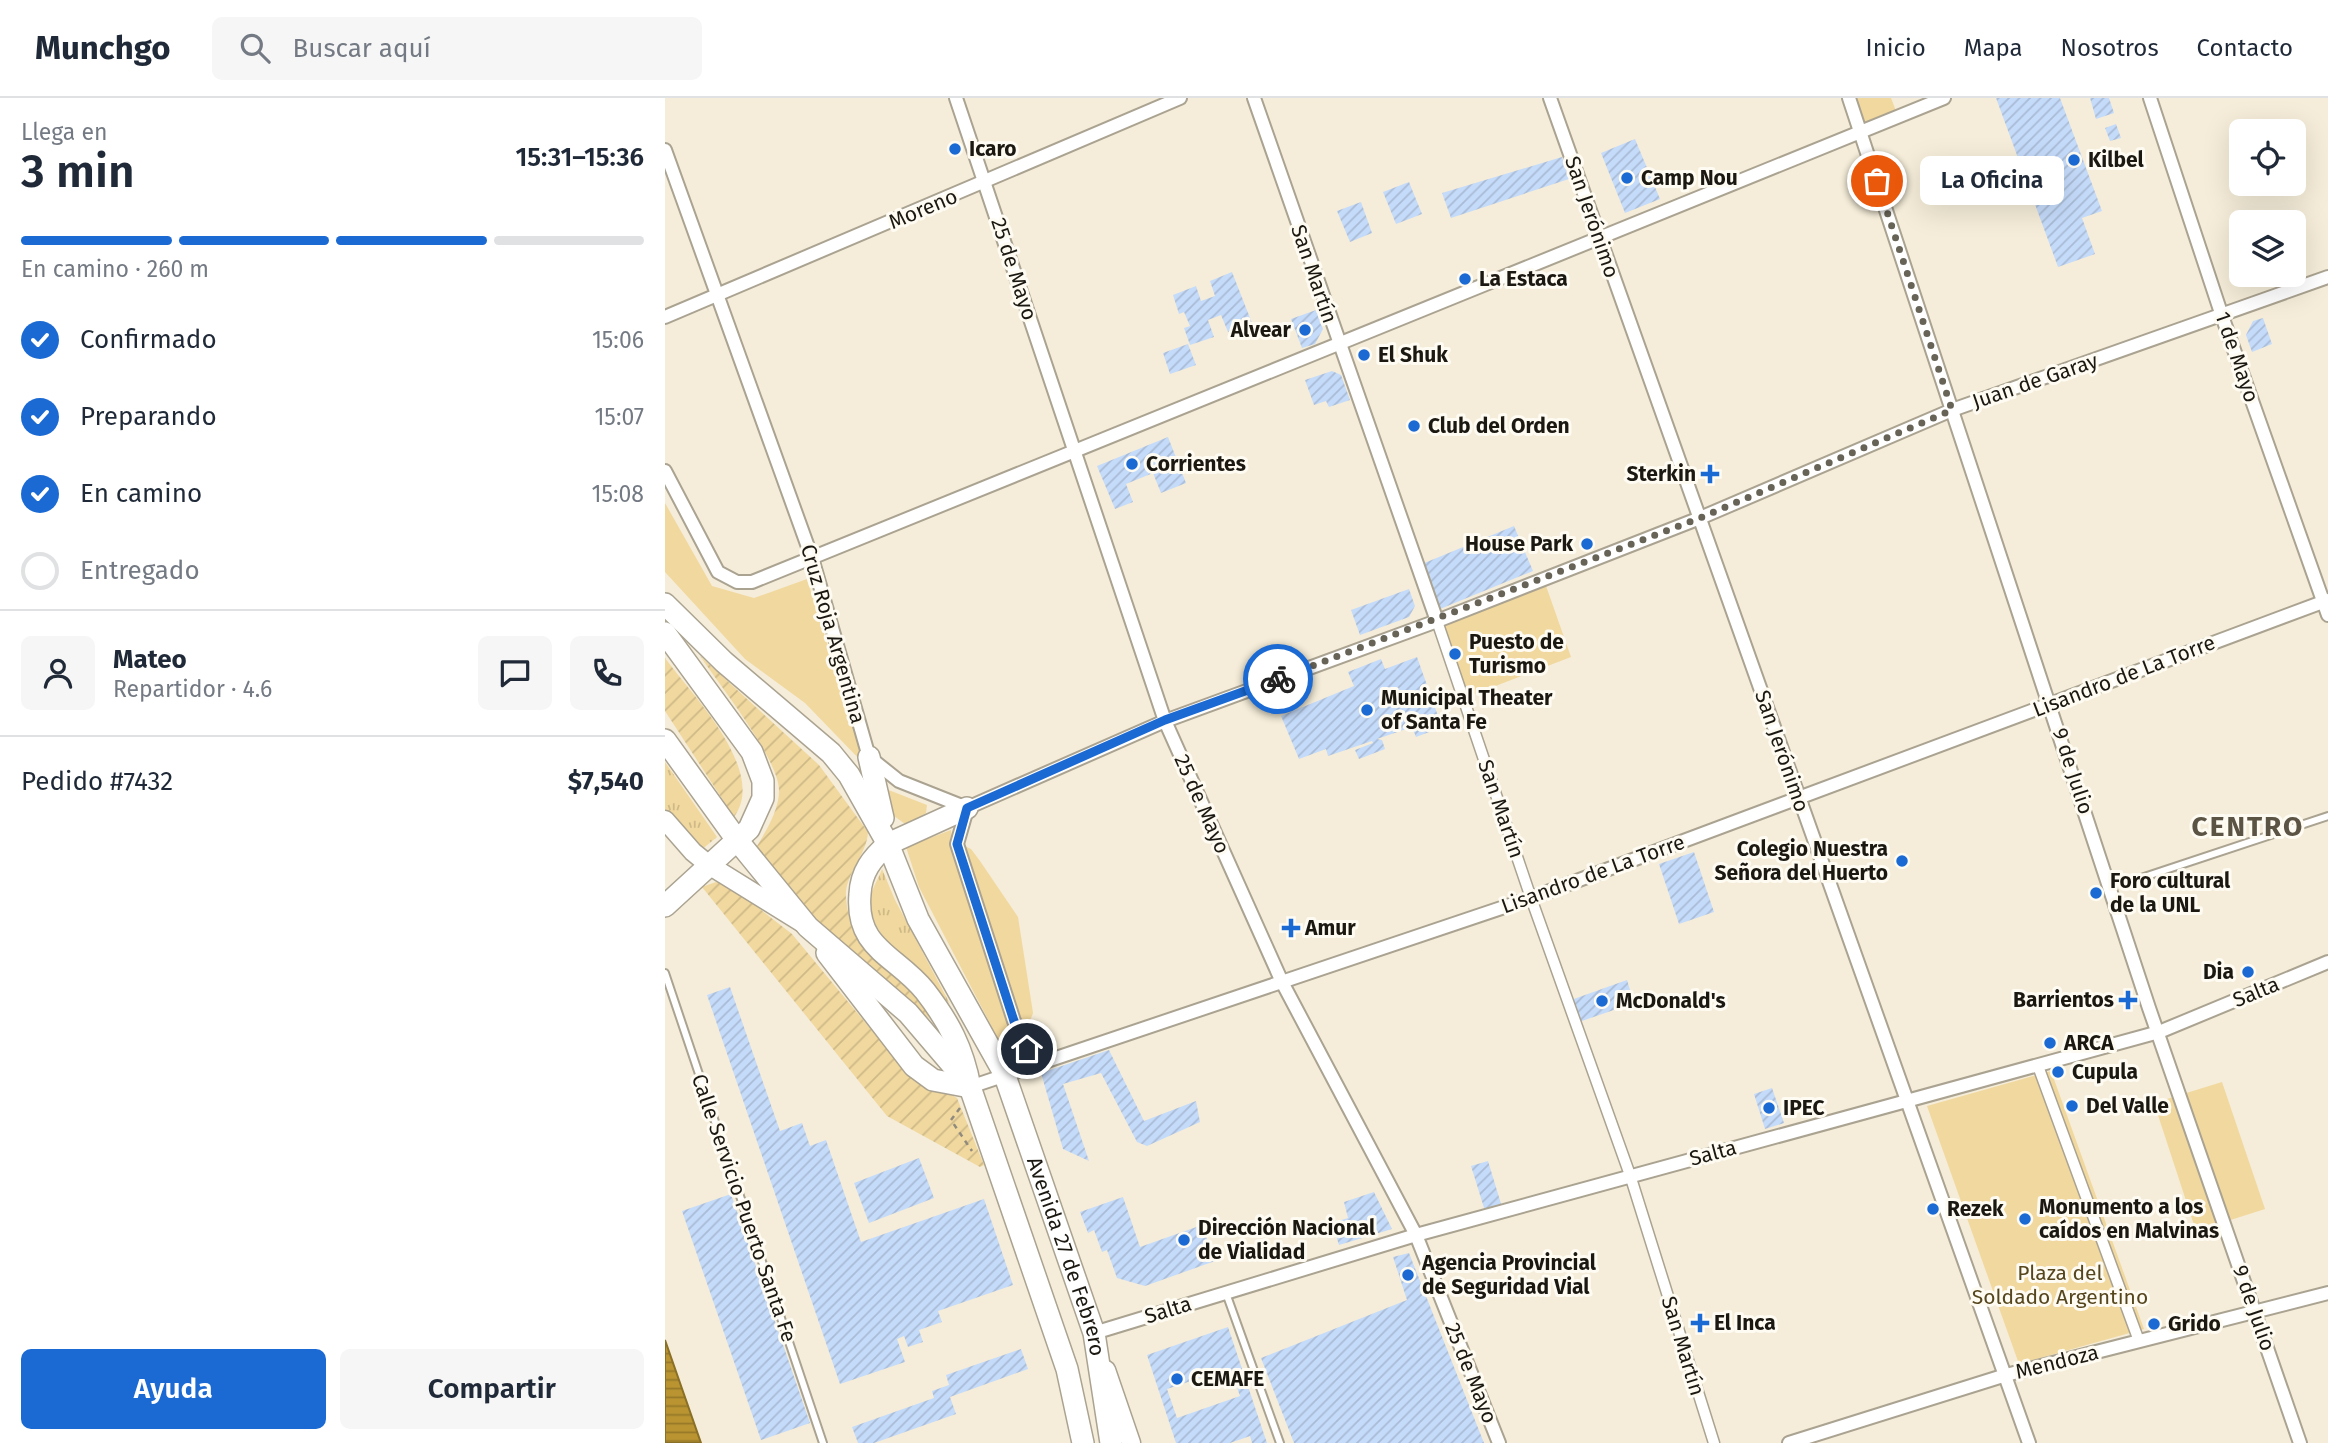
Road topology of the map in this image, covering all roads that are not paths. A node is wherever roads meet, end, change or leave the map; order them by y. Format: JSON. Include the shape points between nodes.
{"nodes":[{"id":1,"x":956,"y":98,"type":"edge"},
{"id":2,"x":1180,"y":98,"type":"edge"},
{"id":3,"x":1254,"y":98,"type":"edge"},
{"id":4,"x":1551,"y":98,"type":"edge"},
{"id":5,"x":1849,"y":98,"type":"edge"},
{"id":6,"x":1944,"y":98,"type":"edge"},
{"id":7,"x":2150,"y":98,"type":"edge"},
{"id":8,"x":1860,"y":130,"type":"junction"},
{"id":9,"x":665,"y":150,"type":"edge"},
{"id":10,"x":985,"y":183,"type":"junction"},
{"id":11,"x":1599,"y":238,"type":"junction"},
{"id":12,"x":2328,"y":277,"type":"edge"},
{"id":13,"x":717,"y":296,"type":"junction"},
{"id":14,"x":2222,"y":316,"type":"junction"},
{"id":15,"x":665,"y":317,"type":"edge"},
{"id":16,"x":1338,"y":345,"type":"junction"},
{"id":17,"x":1952,"y":410,"type":"junction"},
{"id":18,"x":1075,"y":453,"type":"junction"},
{"id":19,"x":665,"y":471,"type":"edge"},
{"id":20,"x":1700,"y":518,"type":"junction"},
{"id":21,"x":812,"y":558,"type":"junction"},
{"id":22,"x":2326,"y":601,"type":"edge"},
{"id":23,"x":665,"y":604,"type":"edge"},
{"id":24,"x":2328,"y":615,"type":"edge"},
{"id":25,"x":1437,"y":621,"type":"junction"},
{"id":26,"x":665,"y":633,"type":"edge"},
{"id":27,"x":2051,"y":703,"type":"junction"},
{"id":28,"x":1165,"y":720,"type":"junction"},
{"id":29,"x":665,"y":740,"type":"edge"},
{"id":30,"x":869,"y":757,"type":"junction"},
{"id":31,"x":1798,"y":799,"type":"junction"},
{"id":32,"x":967,"y":808,"type":"junction"},
{"id":33,"x":2328,"y":816,"type":"edge"},
{"id":34,"x":665,"y":820,"type":"edge"},
{"id":35,"x":737,"y":840,"type":"junction"},
{"id":36,"x":888,"y":844,"type":"junction"},
{"id":37,"x":709,"y":865,"type":"junction"},
{"id":38,"x":2141,"y":878,"type":"dead end"},
{"id":39,"x":1531,"y":898,"type":"junction"},
{"id":40,"x":665,"y":906,"type":"edge"},
{"id":41,"x":808,"y":927,"type":"junction"},
{"id":42,"x":2328,"y":962,"type":"edge"},
{"id":43,"x":665,"y":973,"type":"edge"},
{"id":44,"x":1282,"y":982,"type":"junction"},
{"id":45,"x":2159,"y":1032,"type":"junction"},
{"id":46,"x":1036,"y":1064,"type":"junction"},
{"id":47,"x":2038,"y":1066,"type":"junction"},
{"id":48,"x":1004,"y":1073,"type":"junction"},
{"id":49,"x":970,"y":1087,"type":"junction"},
{"id":50,"x":1910,"y":1102,"type":"junction"},
{"id":51,"x":1630,"y":1175,"type":"junction"},
{"id":52,"x":1416,"y":1235,"type":"junction"},
{"id":53,"x":1226,"y":1293,"type":"junction"},
{"id":54,"x":2328,"y":1293,"type":"edge"},
{"id":55,"x":2256,"y":1312,"type":"junction"},
{"id":56,"x":1094,"y":1334,"type":"junction"},
{"id":57,"x":2139,"y":1341,"type":"junction"},
{"id":58,"x":2006,"y":1375,"type":"junction"},
{"id":59,"x":824,"y":1443,"type":"edge"},
{"id":60,"x":1080,"y":1443,"type":"edge"},
{"id":61,"x":1111,"y":1443,"type":"edge"},
{"id":62,"x":1131,"y":1443,"type":"edge"},
{"id":63,"x":1280,"y":1443,"type":"edge"},
{"id":64,"x":1499,"y":1443,"type":"edge"},
{"id":65,"x":1714,"y":1443,"type":"edge"},
{"id":66,"x":1789,"y":1443,"type":"edge"},
{"id":67,"x":2029,"y":1443,"type":"edge"},
{"id":68,"x":2300,"y":1443,"type":"edge"}],
"edges":[{"from":1,"to":10,"type":"street","name":"25 de Mayo"},
{"from":2,"to":10,"type":"street","name":"Moreno"},
{"from":3,"to":16,"type":"street","name":"San Martín"},
{"from":4,"to":11,"type":"street","name":"San Jerónimo"},
{"from":5,"to":8,"type":"street","name":"9 de Julio"},
{"from":6,"to":8,"type":"street"},
{"from":7,"to":14,"type":"street","name":"1 de Mayo"},
{"from":8,"to":11,"type":"street"},
{"from":8,"to":17,"type":"street","name":"9 de Julio"},
{"from":9,"to":13,"type":"street","name":"Cruz Roja Argentina"},
{"from":10,"to":13,"type":"street","name":"Moreno"},
{"from":10,"to":18,"type":"street","name":"25 de Mayo"},
{"from":11,"to":16,"type":"street"},
{"from":11,"to":20,"type":"street","name":"San Jerónimo"},
{"from":12,"to":14,"type":"street","name":"Juan de Garay"},
{"from":13,"to":15,"type":"street","name":"Moreno"},
{"from":13,"to":21,"type":"street","name":"Cruz Roja Argentina"},
{"from":14,"to":17,"type":"street","name":"Juan de Garay"},
{"from":14,"to":22,"type":"street","name":"1 de Mayo"},
{"from":16,"to":18,"type":"street"},
{"from":16,"to":25,"type":"street","name":"San Martín"},
{"from":17,"to":20,"type":"street","name":"Juan de Garay"},
{"from":17,"to":27,"type":"street","name":"9 de Julio"},
{"from":18,"to":21,"type":"street"},
{"from":18,"to":28,"type":"street","name":"25 de Mayo"},
{"from":19,"to":21,"type":"street","via":[[718,572],[737,582],[752,582]]},
{"from":20,"to":25,"type":"street","name":"Juan de Garay"},
{"from":20,"to":31,"type":"street","name":"San Jerónimo"},
{"from":21,"to":30,"type":"street","name":"Cruz Roja Argentina"},
{"from":22,"to":24,"type":"street","name":"1 de Mayo"},
{"from":22,"to":27,"type":"street","name":"Lisandro de La Torre"},
{"from":23,"to":36,"type":"highway","via":[[724,662],[831,752],[861,793]]},
{"from":25,"to":28,"type":"street","name":"Juan de Garay"},
{"from":25,"to":39,"type":"street","name":"San Martín"},
{"from":26,"to":35,"type":"highway","via":[[758,766],[764,798],[758,817]]},
{"from":27,"to":31,"type":"street","name":"Lisandro de La Torre"},
{"from":27,"to":45,"type":"street","name":"9 de Julio"},
{"from":28,"to":32,"type":"street","name":"Juan de Garay"},
{"from":28,"to":44,"type":"street","name":"25 de Mayo"},
{"from":29,"to":35,"type":"highway"},
{"from":30,"to":32,"type":"street","via":[[899,781]]},
{"from":30,"to":36,"type":"highway"},
{"from":31,"to":39,"type":"street","name":"Lisandro de La Torre"},
{"from":31,"to":50,"type":"street","name":"San Jerónimo"},
{"from":32,"to":36,"type":"highway"},
{"from":32,"to":46,"type":"street","via":[[957,844],[1014,1021]]},
{"from":33,"to":38,"type":"lane"},
{"from":34,"to":37,"type":"main road"},
{"from":35,"to":37,"type":"highway"},
{"from":35,"to":41,"type":"highway"},
{"from":36,"to":48,"type":"highway","name":"Avenida 27 de Febrero","via":[[918,919]]},
{"from":36,"to":49,"type":"highway","name":"Avenida 27 de Febrero","via":[[863,876],[862,926],[875,946],[922,988],[940,1012],[959,1042]]},
{"from":37,"to":40,"type":"highway"},
{"from":37,"to":41,"type":"main road"},
{"from":39,"to":44,"type":"street","name":"Lisandro de La Torre"},
{"from":39,"to":51,"type":"street","name":"San Martín"},
{"from":41,"to":49,"type":"highway","via":[[908,1013]]},
{"from":41,"to":49,"type":"highway","via":[[914,1066],[933,1080]]},
{"from":42,"to":45,"type":"street","name":"Salta"},
{"from":43,"to":59,"type":"lane","name":"Calle Servicio Puerto Santa Fe"},
{"from":44,"to":46,"type":"street","name":"Lisandro de La Torre"},
{"from":44,"to":52,"type":"street","name":"25 de Mayo"},
{"from":45,"to":47,"type":"street","name":"Salta"},
{"from":45,"to":55,"type":"street","name":"9 de Julio"},
{"from":46,"to":48,"type":"street","name":"Lisandro de La Torre"},
{"from":47,"to":50,"type":"street","name":"Salta"},
{"from":47,"to":57,"type":"street"},
{"from":48,"to":49,"type":"street","name":"Lisandro de La Torre"},
{"from":48,"to":56,"type":"highway","name":"Avenida 27 de Febrero"},
{"from":49,"to":60,"type":"highway","name":"Avenida 27 de Febrero","via":[[1062,1353],[1079,1418]]},
{"from":50,"to":51,"type":"street","name":"Salta"},
{"from":50,"to":58,"type":"street","name":"San Jerónimo"},
{"from":51,"to":52,"type":"street","name":"Salta"},
{"from":51,"to":65,"type":"street","name":"San Martín"},
{"from":52,"to":53,"type":"street","name":"Salta"},
{"from":52,"to":64,"type":"street","name":"25 de Mayo"},
{"from":53,"to":56,"type":"street","name":"Salta"},
{"from":53,"to":63,"type":"lane"},
{"from":54,"to":55,"type":"street","name":"Mendoza"},
{"from":55,"to":57,"type":"street","name":"Mendoza"},
{"from":55,"to":68,"type":"street","name":"9 de Julio"},
{"from":56,"to":61,"type":"highway","name":"Avenida 27 de Febrero"},
{"from":56,"to":62,"type":"main road"},
{"from":57,"to":58,"type":"street","name":"Mendoza"},
{"from":58,"to":66,"type":"street","name":"Mendoza"},
{"from":58,"to":67,"type":"street","name":"San Jerónimo"}]}
